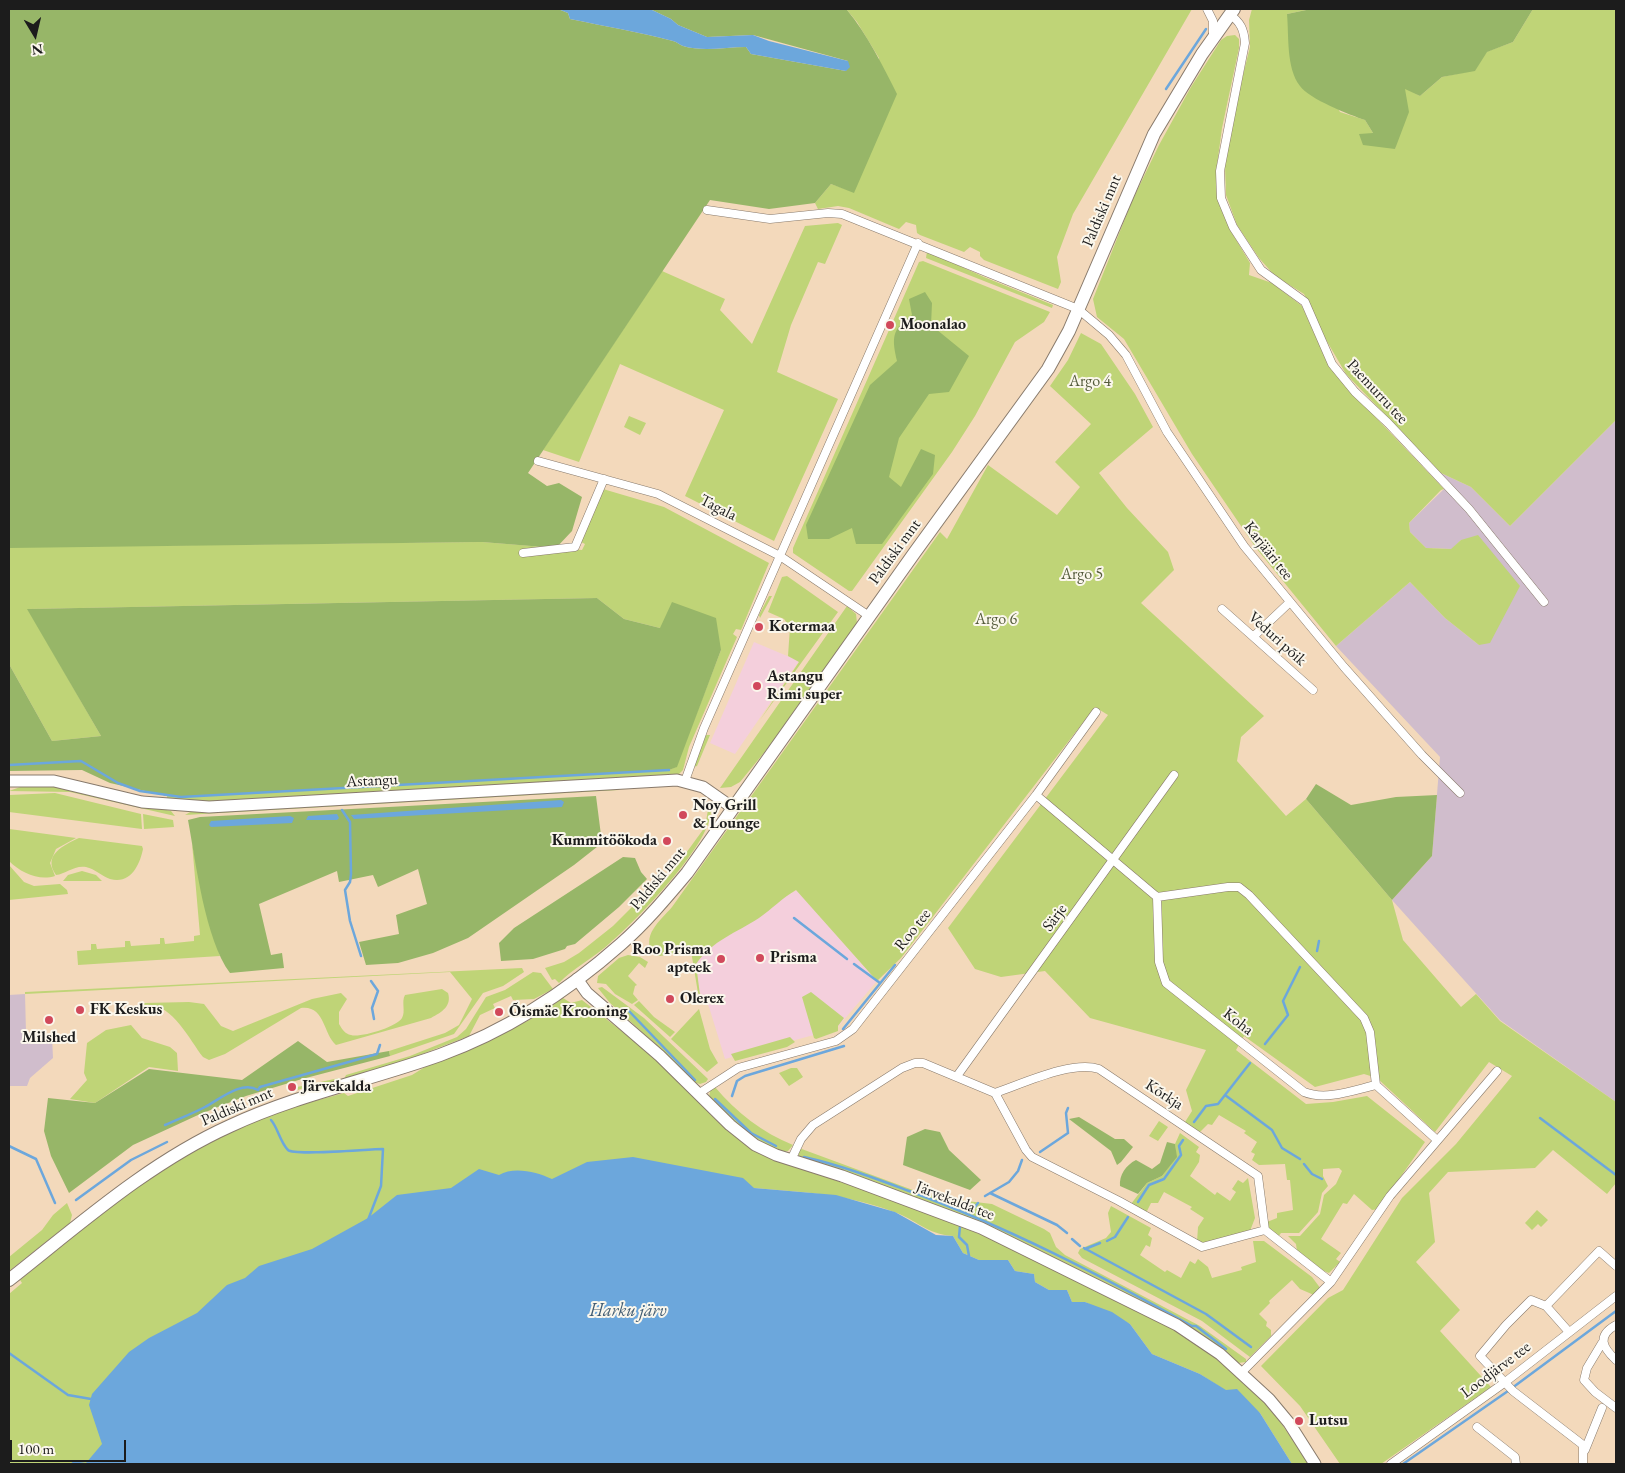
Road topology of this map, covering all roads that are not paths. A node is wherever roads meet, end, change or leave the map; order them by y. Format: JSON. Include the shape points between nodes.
{"nodes":[{"id":1,"x":1207,"y":9,"type":"edge"},
{"id":2,"x":1231,"y":12,"type":"edge"},
{"id":3,"x":1213,"y":39,"type":"junction"},
{"id":4,"x":707,"y":210,"type":"dead end"},
{"id":5,"x":918,"y":243,"type":"junction"},
{"id":6,"x":1078,"y":309,"type":"junction"},
{"id":7,"x":538,"y":460,"type":"dead end"},
{"id":8,"x":604,"y":479,"type":"junction"},
{"id":9,"x":523,"y":553,"type":"dead end"},
{"id":10,"x":780,"y":556,"type":"junction"},
{"id":11,"x":1290,"y":602,"type":"junction"},
{"id":12,"x":1544,"y":602,"type":"dead end"},
{"id":13,"x":1222,"y":609,"type":"dead end"},
{"id":14,"x":869,"y":616,"type":"junction"},
{"id":15,"x":1254,"y":636,"type":"junction"},
{"id":16,"x":1313,"y":690,"type":"dead end"},
{"id":17,"x":1096,"y":712,"type":"dead end"},
{"id":18,"x":1174,"y":774,"type":"dead end"},
{"id":19,"x":9,"y":781,"type":"edge"},
{"id":20,"x":685,"y":781,"type":"junction"},
{"id":21,"x":1460,"y":793,"type":"dead end"},
{"id":22,"x":1036,"y":795,"type":"junction"},
{"id":23,"x":732,"y":808,"type":"junction"},
{"id":24,"x":1114,"y":859,"type":"junction"},
{"id":25,"x":1157,"y":897,"type":"junction"},
{"id":26,"x":577,"y":979,"type":"junction"},
{"id":27,"x":1497,"y":1071,"type":"dead end"},
{"id":28,"x":957,"y":1076,"type":"junction"},
{"id":29,"x":1376,"y":1085,"type":"junction"},
{"id":30,"x":995,"y":1092,"type":"junction"},
{"id":31,"x":698,"y":1094,"type":"junction"},
{"id":32,"x":1437,"y":1140,"type":"junction"},
{"id":33,"x":792,"y":1160,"type":"junction"},
{"id":34,"x":1265,"y":1230,"type":"junction"},
{"id":35,"x":1616,"y":1266,"type":"edge"},
{"id":36,"x":9,"y":1280,"type":"edge"},
{"id":37,"x":1331,"y":1282,"type":"junction"},
{"id":38,"x":1616,"y":1296,"type":"edge"},
{"id":39,"x":1546,"y":1306,"type":"junction"},
{"id":40,"x":1616,"y":1325,"type":"edge"},
{"id":41,"x":1569,"y":1332,"type":"junction"},
{"id":42,"x":1602,"y":1343,"type":"junction"},
{"id":43,"x":1616,"y":1360,"type":"edge"},
{"id":44,"x":1242,"y":1372,"type":"junction"},
{"id":45,"x":1508,"y":1386,"type":"junction"},
{"id":46,"x":1602,"y":1408,"type":"dead end"},
{"id":47,"x":1616,"y":1408,"type":"edge"},
{"id":48,"x":1477,"y":1427,"type":"dead end"},
{"id":49,"x":1584,"y":1452,"type":"junction"},
{"id":50,"x":1315,"y":1464,"type":"edge"},
{"id":51,"x":1391,"y":1464,"type":"edge"},
{"id":52,"x":1516,"y":1464,"type":"edge"},
{"id":53,"x":1583,"y":1464,"type":"edge"}],
"edges":[{"from":1,"to":3,"type":"street","via":[[1214,21]]},
{"from":2,"to":3,"type":"main road","name":"Paldiski mnt"},
{"from":2,"to":12,"type":"street","name":"Paemurru tee","via":[[1244,30],[1245,43],[1220,171],[1221,198],[1233,227],[1261,270],[1305,302],[1332,364],[1354,392],[1388,423],[1469,509]]},
{"from":3,"to":6,"type":"main road","name":"Paldiski mnt","via":[[1154,134]]},
{"from":4,"to":5,"type":"street","via":[[770,220],[842,214]]},
{"from":5,"to":6,"type":"street"},
{"from":5,"to":10,"type":"street"},
{"from":6,"to":11,"type":"street","name":"Karjääri tee","via":[[1109,335],[1126,355],[1167,432],[1244,546]]},
{"from":6,"to":14,"type":"main road","name":"Paldiski mnt","via":[[1048,369]]},
{"from":7,"to":8,"type":"street","name":"Tagala"},
{"from":8,"to":9,"type":"street","via":[[575,547]]},
{"from":8,"to":10,"type":"street","name":"Tagala","via":[[658,494]]},
{"from":10,"to":14,"type":"street","name":"Tagala"},
{"from":10,"to":20,"type":"street","via":[[700,737]]},
{"from":11,"to":15,"type":"street"},
{"from":11,"to":21,"type":"street","name":"Karjääri tee","via":[[1422,755]]},
{"from":13,"to":15,"type":"street","name":"Veduri põik"},
{"from":14,"to":23,"type":"main road","name":"Paldiski mnt"},
{"from":15,"to":16,"type":"street","name":"Veduri põik"},
{"from":17,"to":22,"type":"street","name":"Roo tee"},
{"from":18,"to":24,"type":"street","name":"Särje"},
{"from":19,"to":20,"type":"street","name":"Astangu","via":[[54,781],[142,802],[210,806]]},
{"from":20,"to":23,"type":"street","name":"Astangu","via":[[703,787]]},
{"from":22,"to":24,"type":"street"},
{"from":22,"to":31,"type":"street","name":"Roo tee","via":[[853,1029],[830,1042],[738,1068]]},
{"from":23,"to":26,"type":"main road","name":"Paldiski mnt","via":[[687,873],[658,907],[622,943]]},
{"from":24,"to":25,"type":"street"},
{"from":24,"to":28,"type":"street","name":"Särje"},
{"from":25,"to":29,"type":"street","via":[[1239,887],[1364,1018],[1370,1032]]},
{"from":25,"to":29,"type":"street","name":"Koha","via":[[1159,962],[1166,983],[1304,1092],[1325,1096]]},
{"from":26,"to":31,"type":"street","name":"Järvekalda tee","via":[[587,993],[660,1056]]},
{"from":26,"to":36,"type":"main road","name":"Paldiski mnt","via":[[523,1015],[470,1043],[266,1110],[203,1138],[122,1193]]},
{"from":27,"to":32,"type":"street"},
{"from":28,"to":30,"type":"street"},
{"from":28,"to":33,"type":"street","via":[[923,1063],[915,1062],[902,1068],[813,1125],[798,1145]]},
{"from":29,"to":32,"type":"street"},
{"from":30,"to":34,"type":"street","via":[[1032,1157],[1202,1248]]},
{"from":30,"to":34,"type":"street","name":"Kõrkja","via":[[1075,1067],[1099,1069],[1258,1176]]},
{"from":31,"to":33,"type":"street","name":"Järvekalda tee","via":[[742,1136],[766,1151]]},
{"from":32,"to":37,"type":"street","via":[[1390,1196]]},
{"from":33,"to":44,"type":"street","name":"Järvekalda tee","via":[[890,1193],[1010,1241],[1177,1325]]},
{"from":34,"to":37,"type":"street"},
{"from":35,"to":39,"type":"street","via":[[1599,1251]]},
{"from":37,"to":44,"type":"street"},
{"from":38,"to":41,"type":"street","name":"Loodjärve tee"},
{"from":39,"to":41,"type":"street"},
{"from":39,"to":45,"type":"street","via":[[1531,1300],[1480,1356]]},
{"from":40,"to":42,"type":"street"},
{"from":41,"to":45,"type":"street","name":"Loodjärve tee"},
{"from":42,"to":43,"type":"street"},
{"from":42,"to":47,"type":"street","via":[[1587,1368],[1584,1380]]},
{"from":44,"to":50,"type":"street","name":"Järvekalda tee","via":[[1280,1411]]},
{"from":45,"to":49,"type":"street","via":[[1583,1445]]},
{"from":45,"to":51,"type":"street","name":"Loodjärve tee"},
{"from":46,"to":49,"type":"street"},
{"from":48,"to":52,"type":"street","via":[[1515,1457]]},
{"from":49,"to":53,"type":"street"}]}
